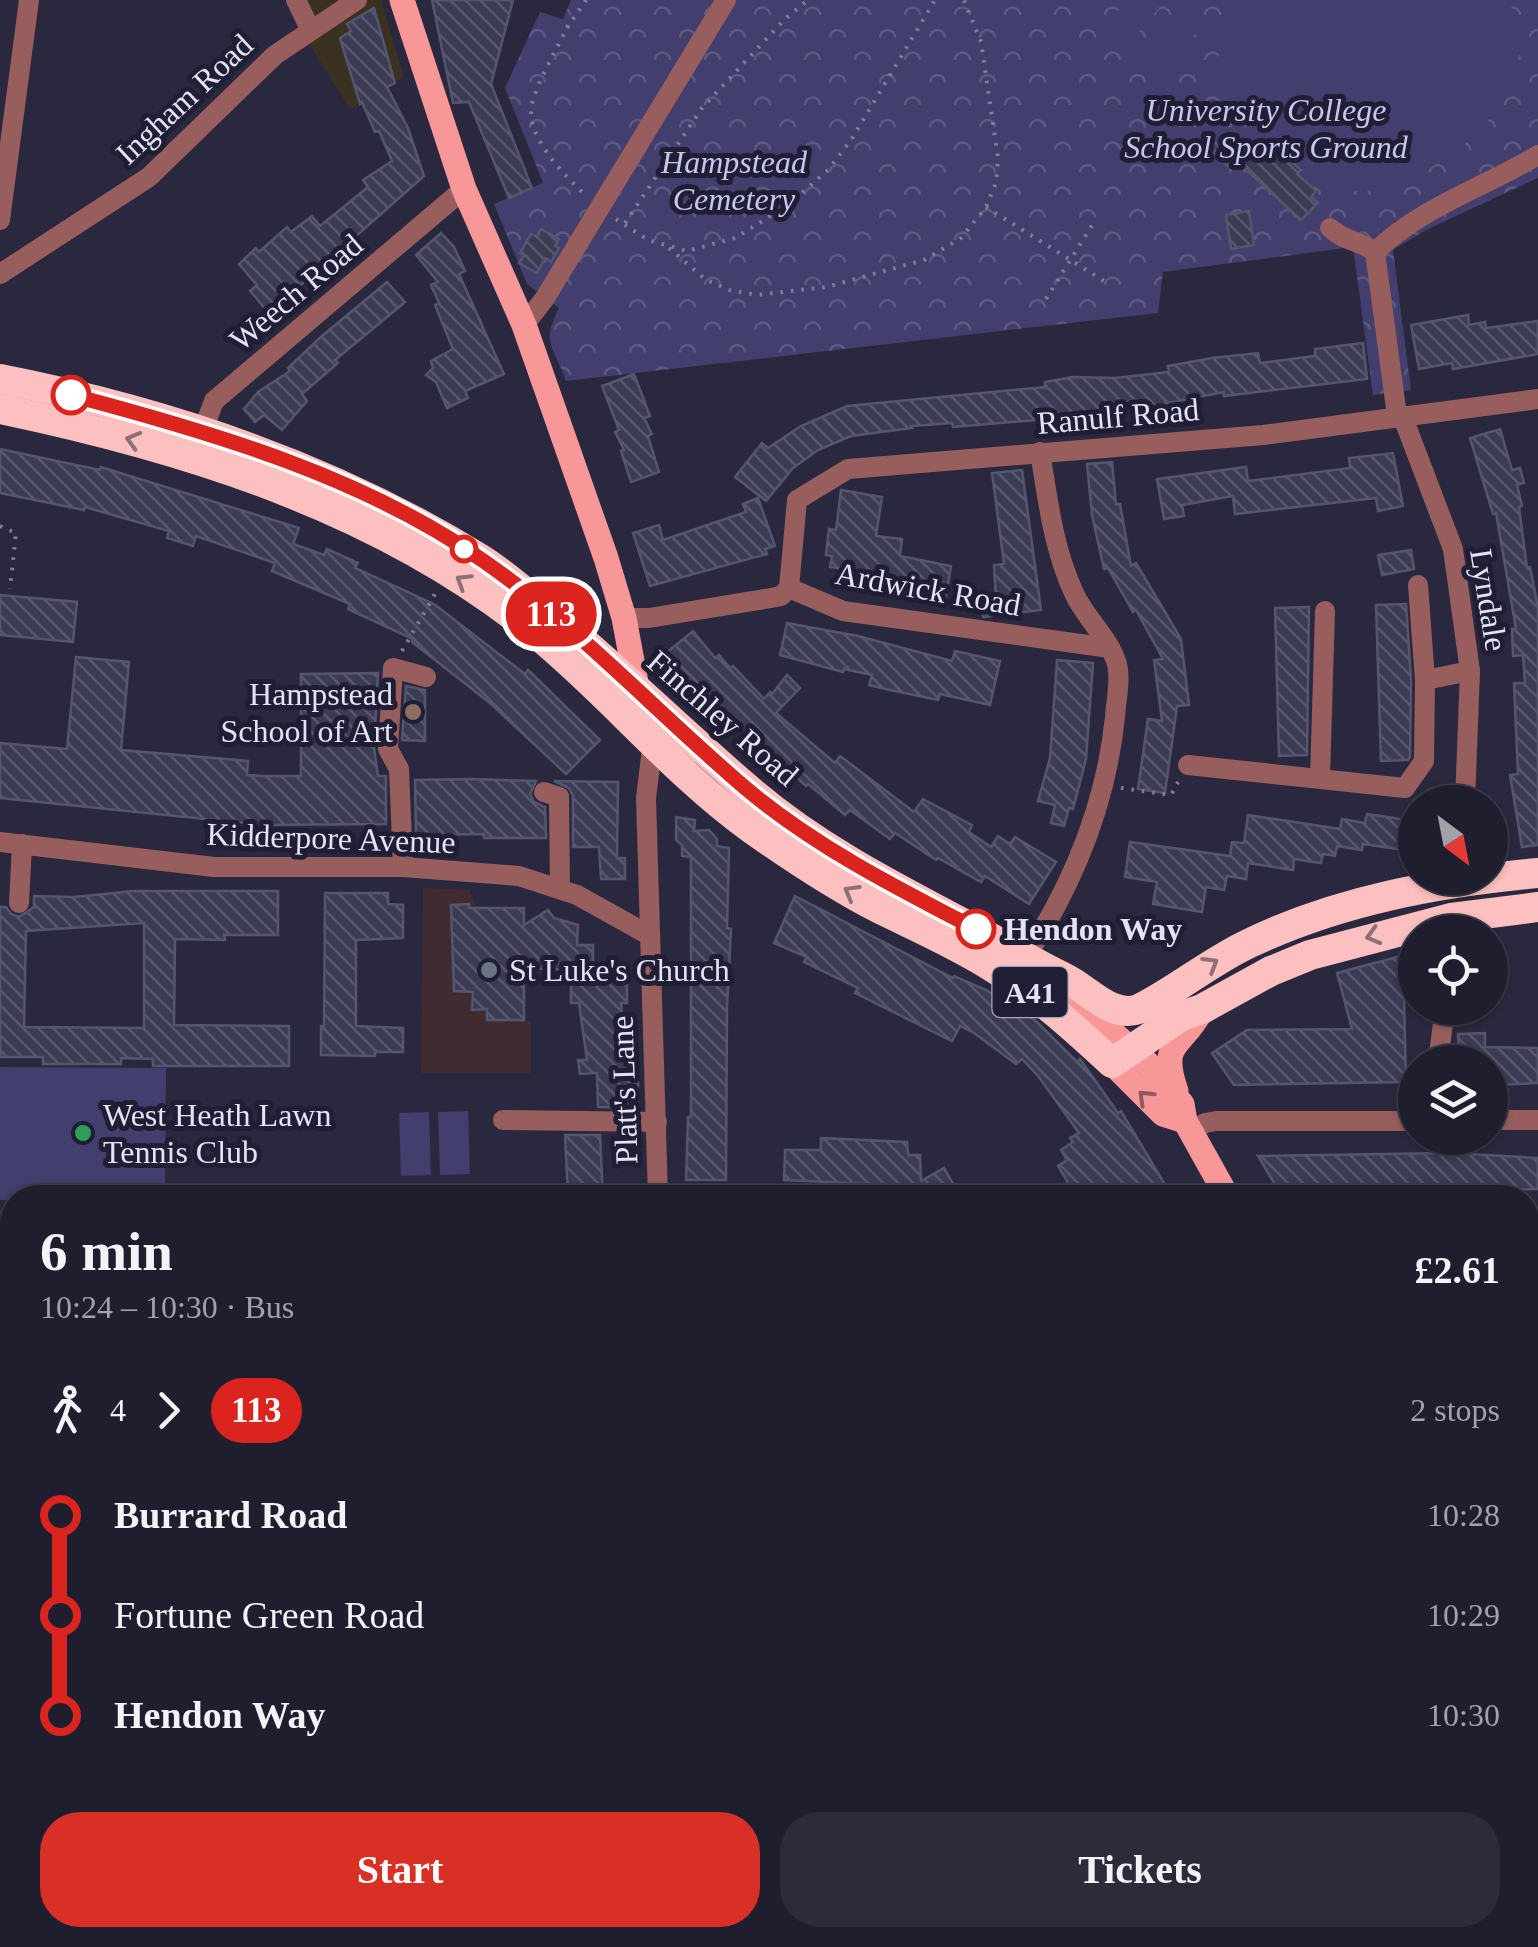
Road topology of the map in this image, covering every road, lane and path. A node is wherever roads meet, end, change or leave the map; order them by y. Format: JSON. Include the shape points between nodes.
{"nodes":[{"id":1,"x":30,"y":0,"type":"edge"},
{"id":2,"x":296,"y":0,"type":"edge"},
{"id":3,"x":357,"y":0,"type":"edge"},
{"id":4,"x":402,"y":0,"type":"edge"},
{"id":5,"x":586,"y":0,"type":"edge"},
{"id":6,"x":726,"y":0,"type":"edge"},
{"id":7,"x":808,"y":0,"type":"edge"},
{"id":8,"x":935,"y":0,"type":"edge"},
{"id":9,"x":964,"y":0,"type":"edge"},
{"id":10,"x":310,"y":29,"type":"junction"},
{"id":11,"x":1538,"y":155,"type":"edge"},
{"id":12,"x":464,"y":189,"type":"junction"},
{"id":13,"x":986,"y":208,"type":"junction"},
{"id":14,"x":599,"y":210,"type":"junction"},
{"id":15,"x":0,"y":220,"type":"edge"},
{"id":16,"x":1094,"y":222,"type":"dead end"},
{"id":17,"x":624,"y":225,"type":"junction"},
{"id":18,"x":1330,"y":228,"type":"dead end"},
{"id":19,"x":667,"y":246,"type":"junction"},
{"id":20,"x":1375,"y":252,"type":"junction"},
{"id":21,"x":1070,"y":260,"type":"junction"},
{"id":22,"x":0,"y":274,"type":"edge"},
{"id":23,"x":1104,"y":280,"type":"dead end"},
{"id":24,"x":1046,"y":299,"type":"dead end"},
{"id":25,"x":524,"y":325,"type":"junction"},
{"id":26,"x":0,"y":380,"type":"edge"},
{"id":27,"x":1538,"y":399,"type":"edge"},
{"id":28,"x":0,"y":409,"type":"edge"},
{"id":29,"x":1399,"y":416,"type":"junction"},
{"id":30,"x":197,"y":444,"type":"junction"},
{"id":31,"x":1040,"y":452,"type":"junction"},
{"id":32,"x":0,"y":526,"type":"edge"},
{"id":33,"x":1418,"y":585,"type":"dead end"},
{"id":34,"x":440,"y":586,"type":"dead end"},
{"id":35,"x":789,"y":588,"type":"junction"},
{"id":36,"x":10,"y":589,"type":"dead end"},
{"id":37,"x":1325,"y":611,"type":"dead end"},
{"id":38,"x":624,"y":618,"type":"junction"},
{"id":39,"x":1110,"y":648,"type":"junction"},
{"id":40,"x":402,"y":652,"type":"dead end"},
{"id":41,"x":1470,"y":672,"type":"junction"},
{"id":42,"x":426,"y":677,"type":"dead end"},
{"id":43,"x":1425,"y":680,"type":"junction"},
{"id":44,"x":637,"y":690,"type":"junction"},
{"id":45,"x":652,"y":741,"type":"junction"},
{"id":46,"x":1188,"y":765,"type":"dead end"},
{"id":47,"x":1320,"y":778,"type":"junction"},
{"id":48,"x":1466,"y":785,"type":"edge"},
{"id":49,"x":1104,"y":786,"type":"junction"},
{"id":50,"x":544,"y":792,"type":"dead end"},
{"id":51,"x":1170,"y":796,"type":"dead end"},
{"id":52,"x":0,"y":842,"type":"edge"},
{"id":53,"x":22,"y":844,"type":"junction"},
{"id":54,"x":403,"y":867,"type":"junction"},
{"id":55,"x":1538,"y":873,"type":"edge"},
{"id":56,"x":1508,"y":875,"type":"edge"},
{"id":57,"x":560,"y":889,"type":"junction"},
{"id":58,"x":1398,"y":894,"type":"edge"},
{"id":59,"x":19,"y":903,"type":"dead end"},
{"id":60,"x":1538,"y":907,"type":"edge"},
{"id":61,"x":647,"y":934,"type":"junction"},
{"id":62,"x":1033,"y":963,"type":"junction"},
{"id":63,"x":1202,"y":1009,"type":"junction"},
{"id":64,"x":1116,"y":1040,"type":"junction"},
{"id":65,"x":1186,"y":1119,"type":"junction"},
{"id":66,"x":502,"y":1120,"type":"dead end"},
{"id":67,"x":1398,"y":1120,"type":"edge"},
{"id":68,"x":1508,"y":1120,"type":"edge"},
{"id":69,"x":1538,"y":1120,"type":"edge"},
{"id":70,"x":657,"y":1122,"type":"junction"},
{"id":71,"x":658,"y":1185,"type":"edge"},
{"id":72,"x":1221,"y":1185,"type":"edge"}],
"edges":[{"from":1,"to":15,"type":"street"},
{"from":2,"to":10,"type":"street"},
{"from":3,"to":10,"type":"street","name":"Ingham Road"},
{"from":4,"to":12,"type":"main road"},
{"from":5,"to":14,"type":"path","via":[[531,107],[552,162]]},
{"from":6,"to":14,"type":"street"},
{"from":7,"to":17,"type":"path","via":[[702,108]]},
{"from":8,"to":19,"type":"path","via":[[828,170],[735,238],[687,252]]},
{"from":9,"to":13,"type":"path","via":[[981,42],[998,158]]},
{"from":10,"to":22,"type":"street","name":"Ingham Road","via":[[149,177]]},
{"from":11,"to":20,"type":"street","via":[[1450,199]]},
{"from":12,"to":25,"type":"main road"},
{"from":12,"to":30,"type":"street","name":"Weech Road","via":[[214,401]]},
{"from":13,"to":19,"type":"path","via":[[961,238],[924,260],[788,293],[728,290]]},
{"from":13,"to":21,"type":"path"},
{"from":14,"to":17,"type":"path"},
{"from":14,"to":25,"type":"street"},
{"from":16,"to":21,"type":"path"},
{"from":17,"to":19,"type":"path"},
{"from":18,"to":20,"type":"street"},
{"from":20,"to":29,"type":"street","name":"Lyndale"},
{"from":21,"to":23,"type":"path"},
{"from":21,"to":24,"type":"path"},
{"from":25,"to":38,"type":"main road"},
{"from":26,"to":30,"type":"highway","name":"Finchley Road","number":"A41","via":[[55,390]]},
{"from":27,"to":29,"type":"street","name":"Ranulf Road"},
{"from":30,"to":28,"type":"highway","name":"Finchley Road","number":"A41","one_way":true,"via":[[127,437]]},
{"from":29,"to":31,"type":"street","name":"Ranulf Road","via":[[1263,435]]},
{"from":29,"to":41,"type":"street","name":"Lyndale","via":[[1452,550]]},
{"from":30,"to":44,"type":"highway","name":"Finchley Road","number":"A41","via":[[348,488],[446,538],[519,588]]},
{"from":45,"to":30,"type":"highway","name":"Finchley Road","number":"A41","one_way":true,"via":[[542,638],[470,584]]},
{"from":31,"to":35,"type":"street","name":"Ranulf Road","via":[[848,470],[797,500]]},
{"from":31,"to":39,"type":"street","via":[[1059,559]]},
{"from":32,"to":36,"type":"path","via":[[16,533]]},
{"from":33,"to":43,"type":"street"},
{"from":34,"to":40,"type":"path"},
{"from":35,"to":38,"type":"street","name":"Ardwick Road","via":[[771,598]]},
{"from":35,"to":39,"type":"street","name":"Ardwick Road","via":[[843,611]]},
{"from":37,"to":47,"type":"street"},
{"from":38,"to":44,"type":"main road"},
{"from":39,"to":49,"type":"street","via":[[1119,677]]},
{"from":41,"to":43,"type":"street"},
{"from":41,"to":48,"type":"street","name":"Lyndale"},
{"from":42,"to":54,"type":"street","via":[[393,668],[388,749],[399,769]]},
{"from":43,"to":47,"type":"street","via":[[1424,761],[1405,788]]},
{"from":44,"to":45,"type":"main road"},
{"from":44,"to":62,"type":"highway","name":"Finchley Road","number":"A41","via":[[815,840]]},
{"from":45,"to":61,"type":"street","name":"Platt's Lane"},
{"from":64,"to":45,"type":"highway","name":"Finchley Road","number":"A41","one_way":true,"via":[[1062,1016],[996,968],[835,883],[767,839]]},
{"from":46,"to":47,"type":"street"},
{"from":49,"to":51,"type":"path"},
{"from":49,"to":62,"type":"street"},
{"from":50,"to":57,"type":"street","via":[[559,797]]},
{"from":52,"to":53,"type":"street","name":"Kidderpore Avenue"},
{"from":53,"to":54,"type":"street","name":"Kidderpore Avenue","via":[[214,867]]},
{"from":53,"to":59,"type":"street"},
{"from":54,"to":57,"type":"street","name":"Kidderpore Avenue","via":[[518,876]]},
{"from":55,"to":56,"type":"highway"},
{"from":57,"to":61,"type":"street","name":"Kidderpore Avenue"},
{"from":64,"to":58,"type":"highway","one_way":true,"via":[[1223,957],[1274,931]]},
{"from":60,"to":63,"type":"highway","one_way":true,"via":[[1451,918],[1310,954]]},
{"from":61,"to":70,"type":"street","name":"Platt's Lane"},
{"from":62,"to":64,"type":"highway","number":"A41","via":[[1104,1004]]},
{"from":63,"to":64,"type":"highway"},
{"from":63,"to":65,"type":"main road","via":[[1168,1060]]},
{"from":64,"to":65,"type":"main road","name":"Finchley Road"},
{"from":65,"to":67,"type":"street"},
{"from":65,"to":72,"type":"main road","name":"Finchley Road"},
{"from":66,"to":70,"type":"street"},
{"from":68,"to":69,"type":"street"},
{"from":70,"to":71,"type":"street","name":"Platt's Lane"}]}
